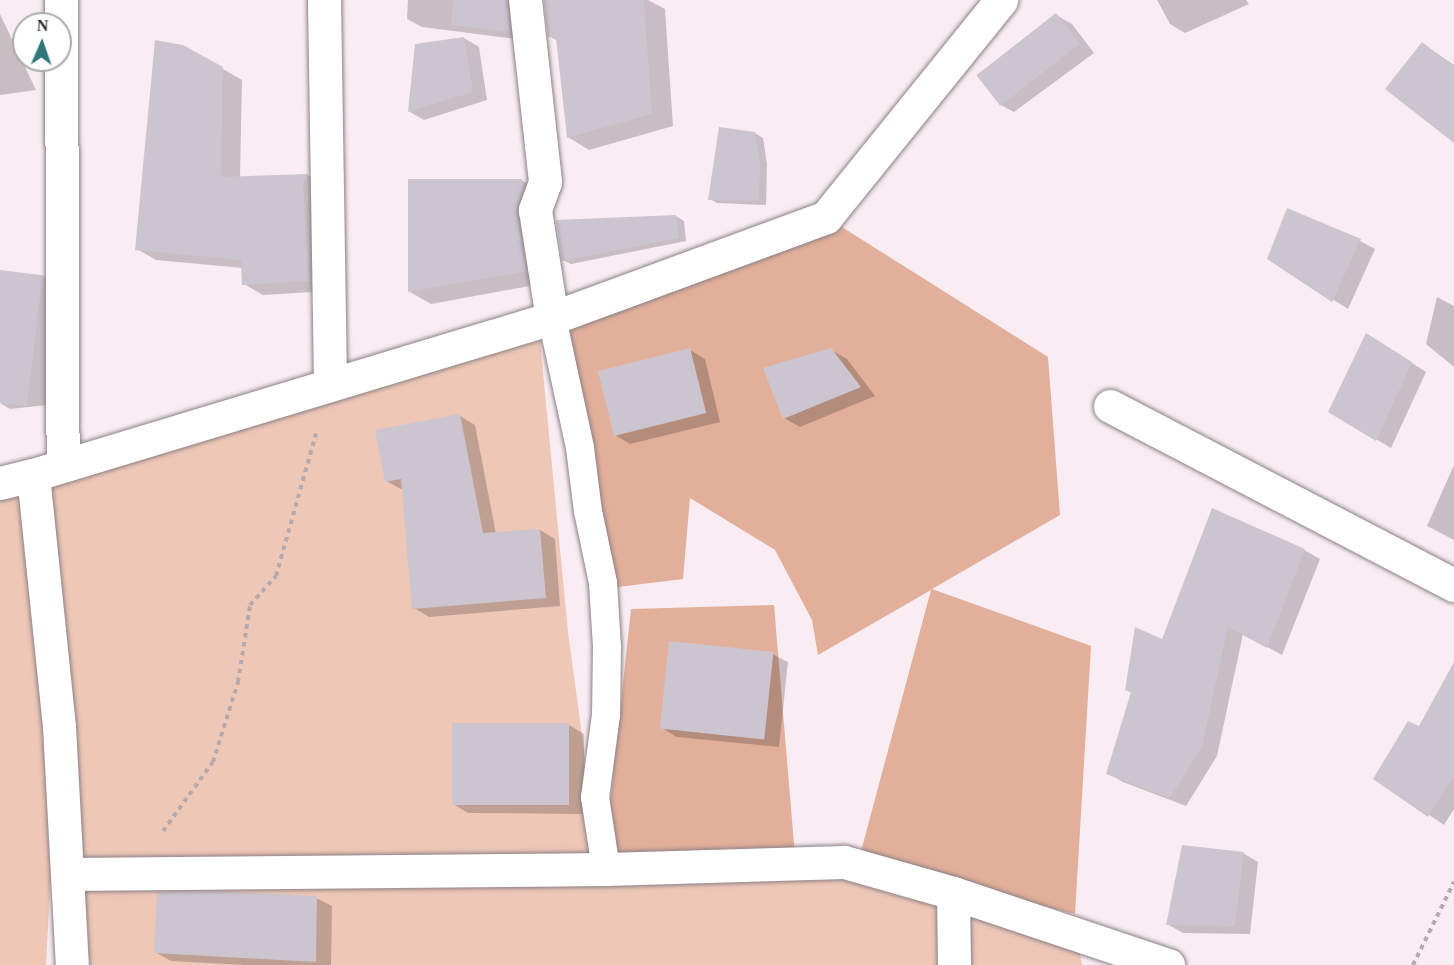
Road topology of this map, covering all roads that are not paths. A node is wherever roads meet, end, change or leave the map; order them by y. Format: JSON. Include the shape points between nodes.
{"nodes":[{"id":1,"x":61,"y":0,"type":"edge"},
{"id":2,"x":324,"y":0,"type":"edge"},
{"id":3,"x":525,"y":0,"type":"edge"},
{"id":4,"x":1001,"y":0,"type":"edge"},
{"id":5,"x":552,"y":318,"type":"junction"},
{"id":6,"x":330,"y":384,"type":"junction"},
{"id":7,"x":1110,"y":406,"type":"dead end"},
{"id":8,"x":48,"y":470,"type":"junction"},
{"id":9,"x":0,"y":483,"type":"edge"},
{"id":10,"x":1454,"y":585,"type":"edge"},
{"id":11,"x":606,"y":869,"type":"junction"},
{"id":12,"x":68,"y":874,"type":"junction"},
{"id":13,"x":953,"y":893,"type":"junction"},
{"id":14,"x":72,"y":965,"type":"edge"},
{"id":15,"x":954,"y":965,"type":"edge"},
{"id":16,"x":1168,"y":965,"type":"edge"}],
"edges":[{"from":1,"to":8,"type":"street"},
{"from":2,"to":6,"type":"street"},
{"from":3,"to":5,"type":"street","via":[[545,182],[535,210]]},
{"from":4,"to":5,"type":"street","via":[[826,217]]},
{"from":5,"to":6,"type":"street"},
{"from":5,"to":11,"type":"lane","via":[[603,583],[606,715],[595,797]]},
{"from":6,"to":8,"type":"street"},
{"from":7,"to":10,"type":"street"},
{"from":8,"to":9,"type":"street"},
{"from":8,"to":12,"type":"street"},
{"from":11,"to":12,"type":"street"},
{"from":11,"to":13,"type":"street","via":[[844,862]]},
{"from":12,"to":14,"type":"street"},
{"from":13,"to":15,"type":"street"},
{"from":13,"to":16,"type":"street"}]}
